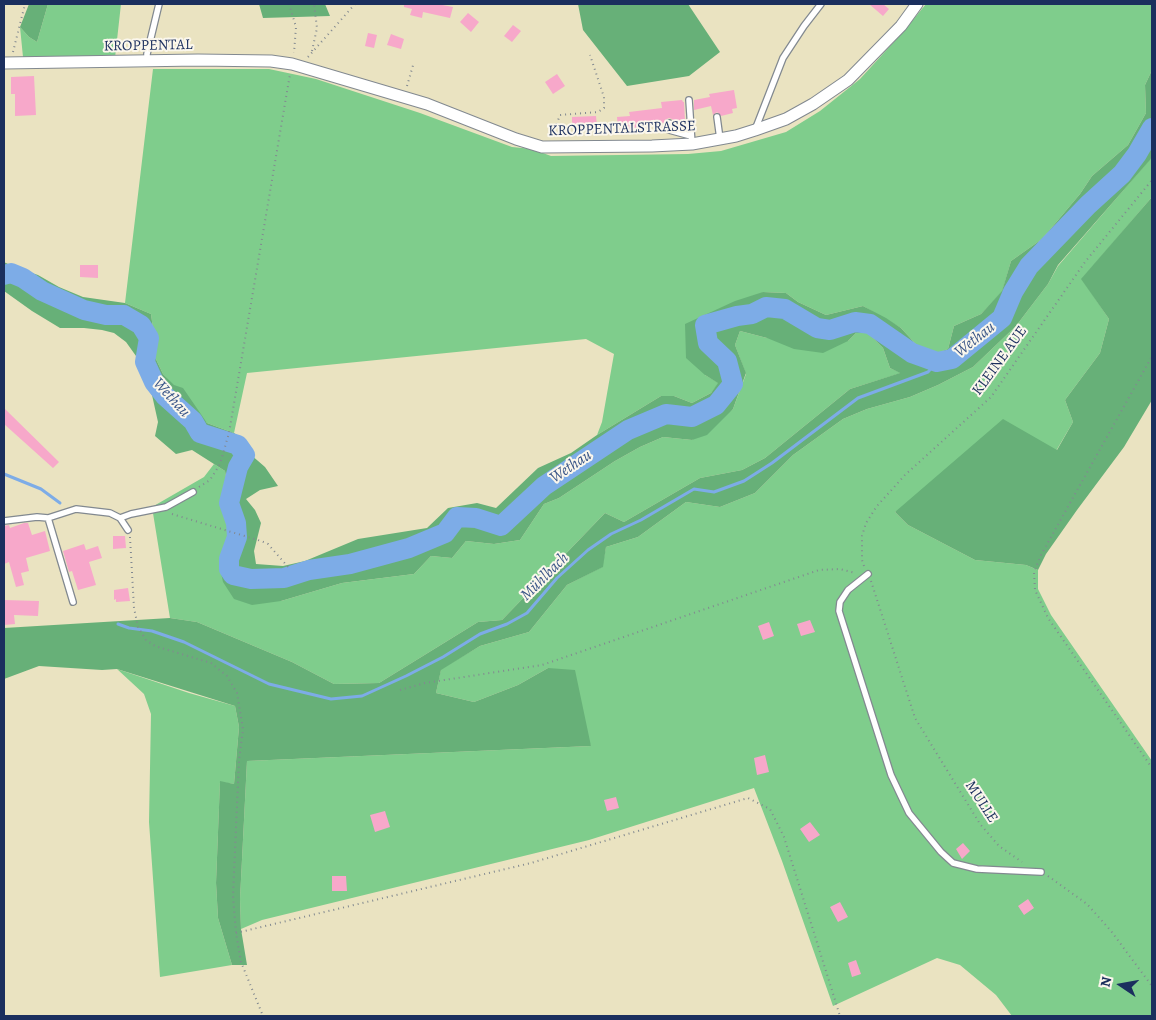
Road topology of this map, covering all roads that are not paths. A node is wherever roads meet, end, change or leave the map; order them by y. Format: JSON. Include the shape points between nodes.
{"nodes":[{"id":1,"x":159,"y":4,"type":"edge"},
{"id":2,"x":821,"y":4,"type":"edge"},
{"id":3,"x":917,"y":4,"type":"edge"},
{"id":4,"x":147,"y":60,"type":"junction"},
{"id":5,"x":8,"y":63,"type":"edge"},
{"id":6,"x":292,"y":64,"type":"joint"},
{"id":7,"x":689,"y":100,"type":"dead end"},
{"id":8,"x":717,"y":117,"type":"dead end"},
{"id":9,"x":669,"y":123,"type":"dead end"},
{"id":10,"x":755,"y":130,"type":"junction"},
{"id":11,"x":720,"y":139,"type":"junction"},
{"id":12,"x":691,"y":140,"type":"junction"},
{"id":13,"x":193,"y":492,"type":"road end"},
{"id":14,"x":48,"y":518,"type":"junction"},
{"id":15,"x":120,"y":518,"type":"junction"},
{"id":16,"x":4,"y":521,"type":"edge"},
{"id":17,"x":128,"y":530,"type":"road end"},
{"id":18,"x":868,"y":574,"type":"road end"},
{"id":19,"x":73,"y":602,"type":"dead end"},
{"id":20,"x":1041,"y":872,"type":"road end"}],
"edges":[{"from":1,"to":4,"type":"lane"},
{"from":2,"to":10,"type":"lane","via":[[782,58]]},
{"from":3,"to":10,"type":"street","name":"KROPPENTALSTRASSE","via":[[901,26],[848,80],[786,119]]},
{"from":4,"to":5,"type":"street","name":"KROPPENTAL"},
{"from":4,"to":6,"type":"street","name":"KROPPENTAL","via":[[249,60]]},
{"from":6,"to":12,"type":"street","name":"KROPPENTALSTRASSE","via":[[427,104],[542,146],[624,147]]},
{"from":7,"to":12,"type":"lane"},
{"from":8,"to":11,"type":"lane"},
{"from":9,"to":12,"type":"lane","via":[[669,130]]},
{"from":10,"to":11,"type":"street","name":"KROPPENTALSTRASSE"},
{"from":11,"to":12,"type":"street","name":"KROPPENTALSTRASSE"},
{"from":13,"to":15,"type":"lane","via":[[162,508]]},
{"from":14,"to":15,"type":"lane","via":[[76,509],[110,513]]},
{"from":14,"to":16,"type":"lane"},
{"from":14,"to":19,"type":"lane"},
{"from":15,"to":17,"type":"lane"},
{"from":18,"to":20,"type":"lane","via":[[848,590],[840,602],[839,611],[891,775],[909,812],[940,852],[953,863],[977,869]]}]}
